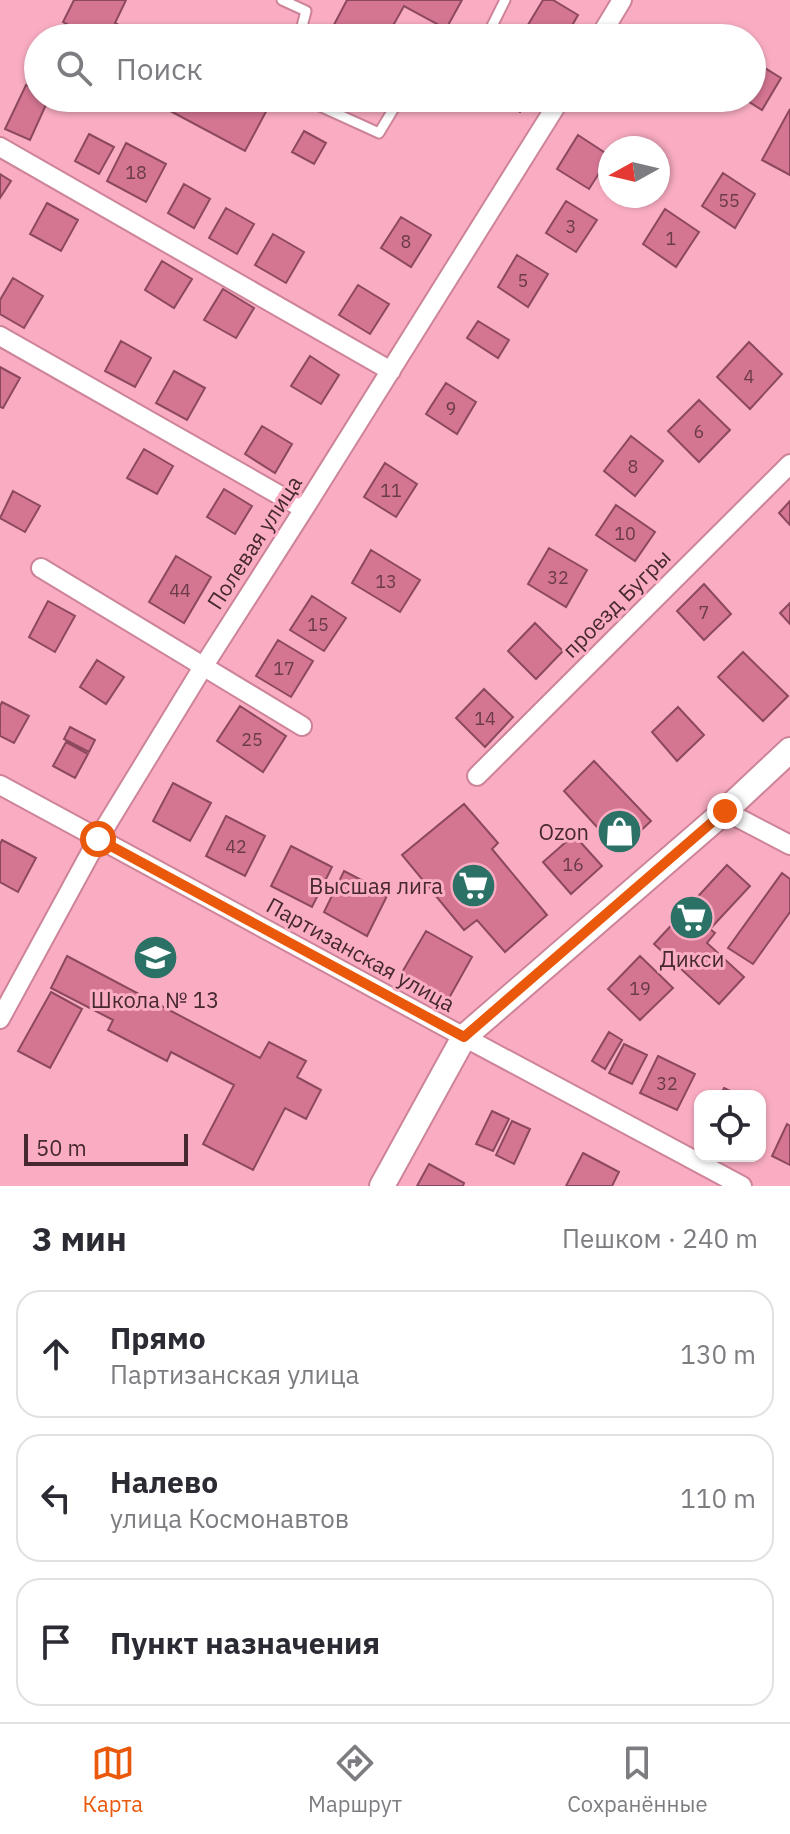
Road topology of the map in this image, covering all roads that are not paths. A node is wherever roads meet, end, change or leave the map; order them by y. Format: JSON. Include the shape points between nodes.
{"nodes":[{"id":1,"x":282,"y":0,"type":"edge"},
{"id":2,"x":505,"y":0,"type":"edge"},
{"id":3,"x":622,"y":0,"type":"edge"},
{"id":4,"x":303,"y":24,"type":"edge"},
{"id":5,"x":493,"y":24,"type":"edge"},
{"id":6,"x":607,"y":24,"type":"edge"},
{"id":7,"x":333,"y":112,"type":"edge"},
{"id":8,"x":392,"y":112,"type":"edge"},
{"id":9,"x":552,"y":112,"type":"edge"},
{"id":10,"x":0,"y":147,"type":"edge"},
{"id":11,"x":0,"y":336,"type":"edge"},
{"id":12,"x":391,"y":371,"type":"junction"},
{"id":13,"x":790,"y":464,"type":"edge"},
{"id":14,"x":304,"y":509,"type":"junction"},
{"id":15,"x":41,"y":568,"type":"dead end"},
{"id":16,"x":203,"y":667,"type":"junction"},
{"id":17,"x":302,"y":726,"type":"dead end"},
{"id":18,"x":790,"y":750,"type":"edge"},
{"id":19,"x":477,"y":776,"type":"dead end"},
{"id":20,"x":0,"y":785,"type":"edge"},
{"id":21,"x":725,"y":811,"type":"junction"},
{"id":22,"x":98,"y":839,"type":"junction"},
{"id":23,"x":790,"y":845,"type":"edge"},
{"id":24,"x":0,"y":1019,"type":"edge"},
{"id":25,"x":464,"y":1037,"type":"junction"},
{"id":26,"x":382,"y":1186,"type":"edge"},
{"id":27,"x":742,"y":1186,"type":"edge"}],
"edges":[{"from":1,"to":4,"type":"lane","via":[[306,11]]},
{"from":2,"to":5,"type":"lane"},
{"from":3,"to":6,"type":"street"},
{"from":7,"to":8,"type":"lane","via":[[379,133]]},
{"from":9,"to":12,"type":"street","name":"Полевая улица"},
{"from":10,"to":12,"type":"street"},
{"from":11,"to":14,"type":"street"},
{"from":12,"to":14,"type":"street","name":"Полевая улица"},
{"from":13,"to":19,"type":"street","name":"проезд Бугры"},
{"from":14,"to":16,"type":"street","name":"Полевая улица"},
{"from":15,"to":16,"type":"street"},
{"from":16,"to":17,"type":"street"},
{"from":16,"to":22,"type":"street","name":"Полевая улица"},
{"from":18,"to":21,"type":"street"},
{"from":20,"to":22,"type":"street","name":"Партизанская улица"},
{"from":21,"to":23,"type":"street"},
{"from":21,"to":25,"type":"street"},
{"from":22,"to":24,"type":"street","name":"Полевая улица"},
{"from":22,"to":25,"type":"street","name":"Партизанская улица"},
{"from":25,"to":26,"type":"street"},
{"from":25,"to":27,"type":"street","name":"Партизанская улица"}]}
